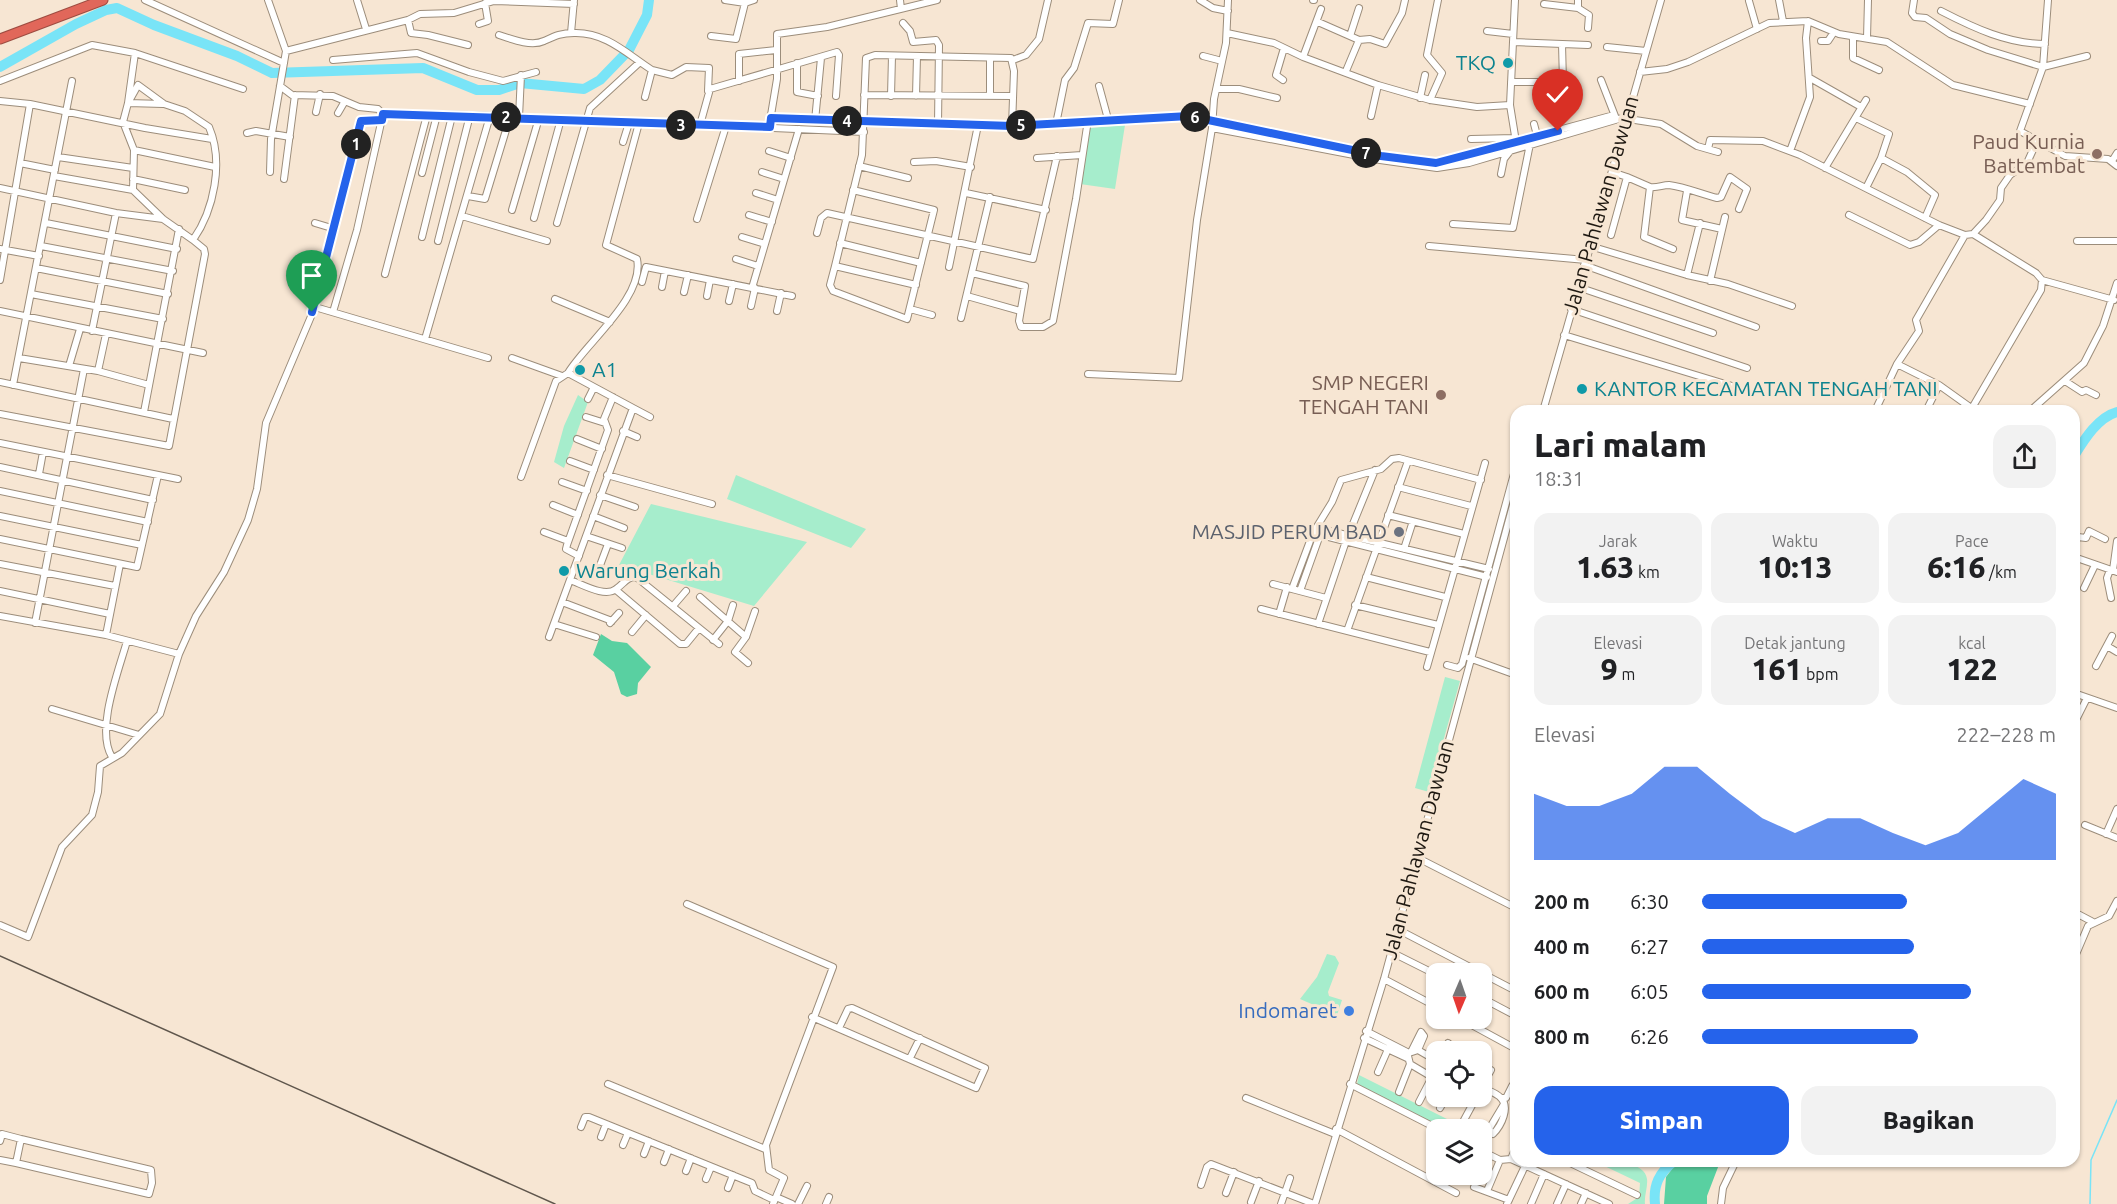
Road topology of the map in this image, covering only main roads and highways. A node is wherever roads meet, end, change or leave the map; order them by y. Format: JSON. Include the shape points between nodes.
{"nodes":[{"id":1,"x":103,"y":0,"type":"edge"},
{"id":2,"x":0,"y":39,"type":"edge"}],
"edges":[{"from":1,"to":2,"type":"highway"}]}
